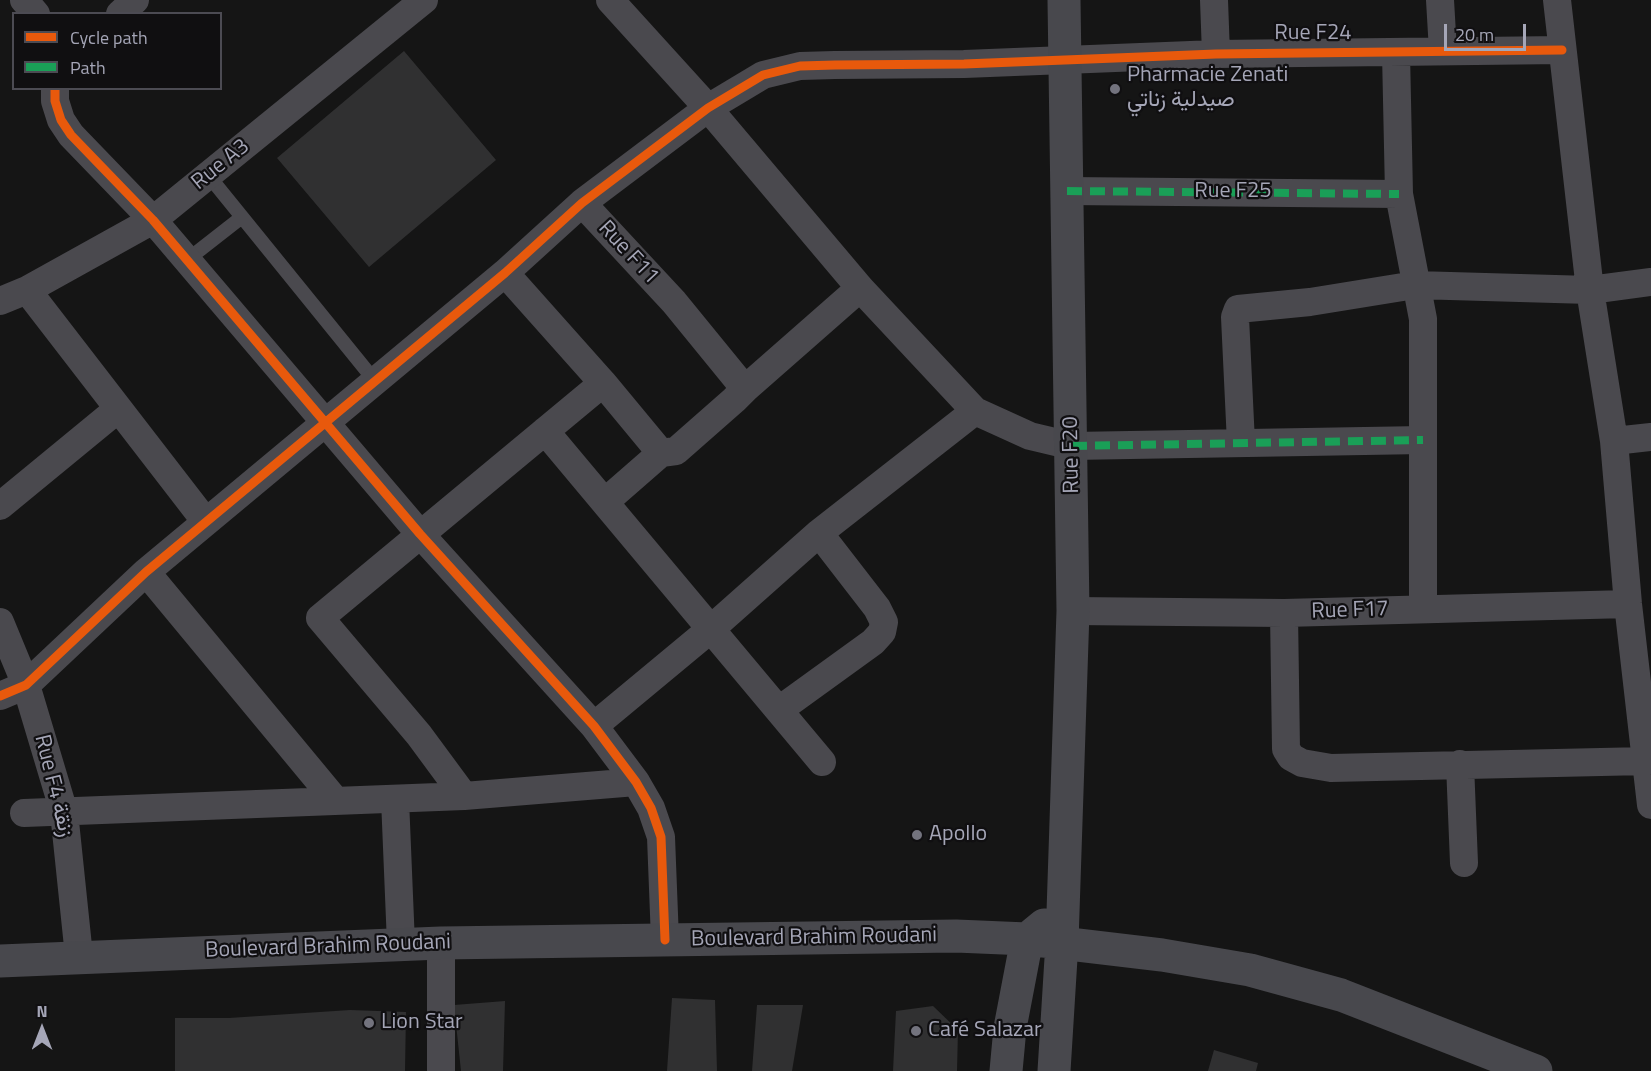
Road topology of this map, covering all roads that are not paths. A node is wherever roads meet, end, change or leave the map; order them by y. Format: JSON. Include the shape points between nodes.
{"nodes":[{"id":1,"x":24,"y":0,"type":"edge"},
{"id":2,"x":135,"y":0,"type":"edge"},
{"id":3,"x":424,"y":0,"type":"edge"},
{"id":4,"x":610,"y":0,"type":"edge"},
{"id":5,"x":1064,"y":0,"type":"edge"},
{"id":6,"x":1214,"y":0,"type":"edge"},
{"id":7,"x":1440,"y":0,"type":"edge"},
{"id":8,"x":1557,"y":0,"type":"edge"},
{"id":9,"x":34,"y":12,"type":"edge"},
{"id":10,"x":122,"y":12,"type":"edge"},
{"id":11,"x":1562,"y":50,"type":"junction"},
{"id":12,"x":1443,"y":51,"type":"junction"},
{"id":13,"x":1396,"y":53,"type":"junction"},
{"id":14,"x":1216,"y":54,"type":"junction"},
{"id":15,"x":1065,"y":58,"type":"junction"},
{"id":16,"x":55,"y":90,"type":"edge"},
{"id":17,"x":708,"y":108,"type":"junction"},
{"id":18,"x":208,"y":176,"type":"junction"},
{"id":19,"x":1066,"y":191,"type":"junction"},
{"id":20,"x":1399,"y":194,"type":"junction"},
{"id":21,"x":582,"y":203,"type":"junction"},
{"id":22,"x":242,"y":217,"type":"junction"},
{"id":23,"x":153,"y":220,"type":"junction"},
{"id":24,"x":187,"y":261,"type":"junction"},
{"id":25,"x":505,"y":273,"type":"junction"},
{"id":26,"x":1651,"y":282,"type":"edge"},
{"id":27,"x":1415,"y":285,"type":"junction"},
{"id":28,"x":860,"y":288,"type":"junction"},
{"id":29,"x":27,"y":290,"type":"junction"},
{"id":30,"x":1590,"y":290,"type":"junction"},
{"id":31,"x":0,"y":301,"type":"edge"},
{"id":32,"x":375,"y":381,"type":"junction"},
{"id":33,"x":603,"y":383,"type":"junction"},
{"id":34,"x":745,"y":389,"type":"junction"},
{"id":35,"x":118,"y":409,"type":"junction"},
{"id":36,"x":975,"y":411,"type":"junction"},
{"id":37,"x":324,"y":424,"type":"junction"},
{"id":38,"x":545,"y":430,"type":"junction"},
{"id":39,"x":1651,"y":437,"type":"edge"},
{"id":40,"x":1423,"y":440,"type":"junction"},
{"id":41,"x":1614,"y":441,"type":"junction"},
{"id":42,"x":1241,"y":443,"type":"junction"},
{"id":43,"x":1072,"y":446,"type":"junction"},
{"id":44,"x":661,"y":453,"type":"junction"},
{"id":45,"x":606,"y":501,"type":"junction"},
{"id":46,"x":0,"y":506,"type":"edge"},
{"id":47,"x":206,"y":522,"type":"junction"},
{"id":48,"x":819,"y":533,"type":"junction"},
{"id":49,"x":420,"y":534,"type":"junction"},
{"id":50,"x":146,"y":572,"type":"junction"},
{"id":51,"x":1628,"y":604,"type":"junction"},
{"id":52,"x":1423,"y":608,"type":"junction"},
{"id":53,"x":1073,"y":611,"type":"junction"},
{"id":54,"x":1284,"y":613,"type":"junction"},
{"id":55,"x":0,"y":622,"type":"edge"},
{"id":56,"x":712,"y":628,"type":"junction"},
{"id":57,"x":26,"y":685,"type":"junction"},
{"id":58,"x":0,"y":696,"type":"edge"},
{"id":59,"x":779,"y":710,"type":"junction"},
{"id":60,"x":594,"y":726,"type":"junction"},
{"id":61,"x":1646,"y":761,"type":"junction"},
{"id":62,"x":822,"y":762,"type":"dead end"},
{"id":63,"x":1460,"y":764,"type":"junction"},
{"id":64,"x":636,"y":782,"type":"junction"},
{"id":65,"x":464,"y":796,"type":"junction"},
{"id":66,"x":395,"y":799,"type":"junction"},
{"id":67,"x":335,"y":800,"type":"junction"},
{"id":68,"x":1651,"y":804,"type":"edge"},
{"id":69,"x":64,"y":812,"type":"junction"},
{"id":70,"x":24,"y":813,"type":"dead end"},
{"id":71,"x":1464,"y":863,"type":"dead end"},
{"id":72,"x":1062,"y":926,"type":"junction"},
{"id":73,"x":1027,"y":939,"type":"junction"},
{"id":74,"x":665,"y":940,"type":"junction"},
{"id":75,"x":441,"y":943,"type":"junction"},
{"id":76,"x":401,"y":944,"type":"junction"},
{"id":77,"x":79,"y":956,"type":"junction"},
{"id":78,"x":0,"y":961,"type":"edge"},
{"id":79,"x":441,"y":1071,"type":"edge"},
{"id":80,"x":1006,"y":1071,"type":"edge"},
{"id":81,"x":1054,"y":1071,"type":"edge"},
{"id":82,"x":1536,"y":1071,"type":"edge"}],
"edges":[{"from":1,"to":9,"type":"street"},
{"from":2,"to":10,"type":"street"},
{"from":3,"to":18,"type":"street","name":"Rue A3"},
{"from":4,"to":17,"type":"street"},
{"from":5,"to":15,"type":"main road","name":"Rue F20"},
{"from":6,"to":14,"type":"street"},
{"from":7,"to":12,"type":"street"},
{"from":8,"to":11,"type":"street"},
{"from":11,"to":12,"type":"street","name":"Rue F24"},
{"from":11,"to":30,"type":"street"},
{"from":12,"to":13,"type":"street","name":"Rue F24"},
{"from":13,"to":14,"type":"street","name":"Rue F24"},
{"from":13,"to":20,"type":"street"},
{"from":14,"to":15,"type":"street","name":"Rue F24"},
{"from":15,"to":17,"type":"street","name":"Rue F24","via":[[800,66],[763,75]]},
{"from":15,"to":19,"type":"main road","name":"Rue F20"},
{"from":16,"to":23,"type":"street","via":[[61,120],[71,135]]},
{"from":17,"to":21,"type":"street","name":"Rue F24"},
{"from":17,"to":28,"type":"street"},
{"from":18,"to":22,"type":"lane"},
{"from":18,"to":23,"type":"street","name":"Rue A3"},
{"from":19,"to":20,"type":"street","name":"Rue F25"},
{"from":19,"to":43,"type":"main road","name":"Rue F20"},
{"from":20,"to":27,"type":"street"},
{"from":21,"to":25,"type":"street","name":"Rue F24"},
{"from":21,"to":34,"type":"street","name":"Rue F11","via":[[674,302]]},
{"from":22,"to":24,"type":"lane"},
{"from":22,"to":32,"type":"lane"},
{"from":23,"to":24,"type":"street"},
{"from":23,"to":29,"type":"street","name":"Rue A3"},
{"from":24,"to":37,"type":"street"},
{"from":25,"to":32,"type":"street","name":"Rue F24"},
{"from":25,"to":33,"type":"street"},
{"from":26,"to":30,"type":"street"},
{"from":27,"to":30,"type":"street"},
{"from":27,"to":40,"type":"street","via":[[1423,319]]},
{"from":27,"to":42,"type":"street","via":[[1238,309],[1235,317]]},
{"from":28,"to":34,"type":"street"},
{"from":28,"to":36,"type":"street"},
{"from":29,"to":31,"type":"street","name":"Rue A3"},
{"from":29,"to":35,"type":"street"},
{"from":30,"to":41,"type":"street"},
{"from":32,"to":37,"type":"street","name":"Rue F24"},
{"from":33,"to":38,"type":"street"},
{"from":33,"to":44,"type":"street"},
{"from":34,"to":44,"type":"street","via":[[676,451]]},
{"from":35,"to":46,"type":"street"},
{"from":35,"to":47,"type":"street"},
{"from":36,"to":43,"type":"street","via":[[1030,436]]},
{"from":36,"to":48,"type":"street"},
{"from":37,"to":47,"type":"street","name":"Rue F24"},
{"from":37,"to":49,"type":"street"},
{"from":38,"to":45,"type":"street"},
{"from":38,"to":49,"type":"street"},
{"from":39,"to":41,"type":"street"},
{"from":40,"to":42,"type":"street"},
{"from":40,"to":52,"type":"street"},
{"from":41,"to":51,"type":"street"},
{"from":42,"to":43,"type":"street"},
{"from":43,"to":53,"type":"main road","name":"Rue F20"},
{"from":44,"to":45,"type":"street"},
{"from":45,"to":56,"type":"street"},
{"from":47,"to":50,"type":"street","name":"Rue F24"},
{"from":48,"to":56,"type":"street"},
{"from":48,"to":59,"type":"street","via":[[877,608],[884,622],[882,632]]},
{"from":49,"to":60,"type":"street"},
{"from":49,"to":65,"type":"street","via":[[320,618],[419,735]]},
{"from":50,"to":57,"type":"street","name":"Rue F24"},
{"from":50,"to":67,"type":"street"},
{"from":51,"to":52,"type":"street","name":"Rue F17"},
{"from":51,"to":61,"type":"street"},
{"from":52,"to":54,"type":"street","name":"Rue F17"},
{"from":53,"to":54,"type":"street","name":"Rue F17"},
{"from":53,"to":72,"type":"main road","name":"Rue F20"},
{"from":54,"to":63,"type":"street","via":[[1285,739],[1291,757],[1330,768]]},
{"from":55,"to":57,"type":"street","name":"Rue F4 زنقة"},
{"from":56,"to":59,"type":"street"},
{"from":56,"to":60,"type":"street"},
{"from":57,"to":58,"type":"street"},
{"from":57,"to":69,"type":"street","name":"Rue F4 زنقة"},
{"from":59,"to":62,"type":"street"},
{"from":60,"to":64,"type":"street"},
{"from":61,"to":63,"type":"street"},
{"from":61,"to":68,"type":"street"},
{"from":63,"to":71,"type":"street"},
{"from":64,"to":65,"type":"street"},
{"from":64,"to":74,"type":"street","via":[[661,837]]},
{"from":65,"to":66,"type":"street"},
{"from":66,"to":67,"type":"street"},
{"from":66,"to":76,"type":"street"},
{"from":67,"to":69,"type":"street"},
{"from":69,"to":70,"type":"street"},
{"from":69,"to":77,"type":"street","name":"Rue F4 زنقة"},
{"from":72,"to":73,"type":"main road"},
{"from":72,"to":81,"type":"main road","name":"Rue F20"},
{"from":72,"to":82,"type":"main road","via":[[1341,995]]},
{"from":73,"to":74,"type":"main road","name":"Boulevard Brahim Roudani","via":[[956,936]]},
{"from":73,"to":80,"type":"main road"},
{"from":74,"to":75,"type":"main road","name":"Boulevard Brahim Roudani"},
{"from":75,"to":76,"type":"main road","name":"Boulevard Brahim Roudani"},
{"from":75,"to":79,"type":"street"},
{"from":76,"to":77,"type":"main road","name":"Boulevard Brahim Roudani"},
{"from":77,"to":78,"type":"main road","name":"Boulevard Brahim Roudani"}]}
